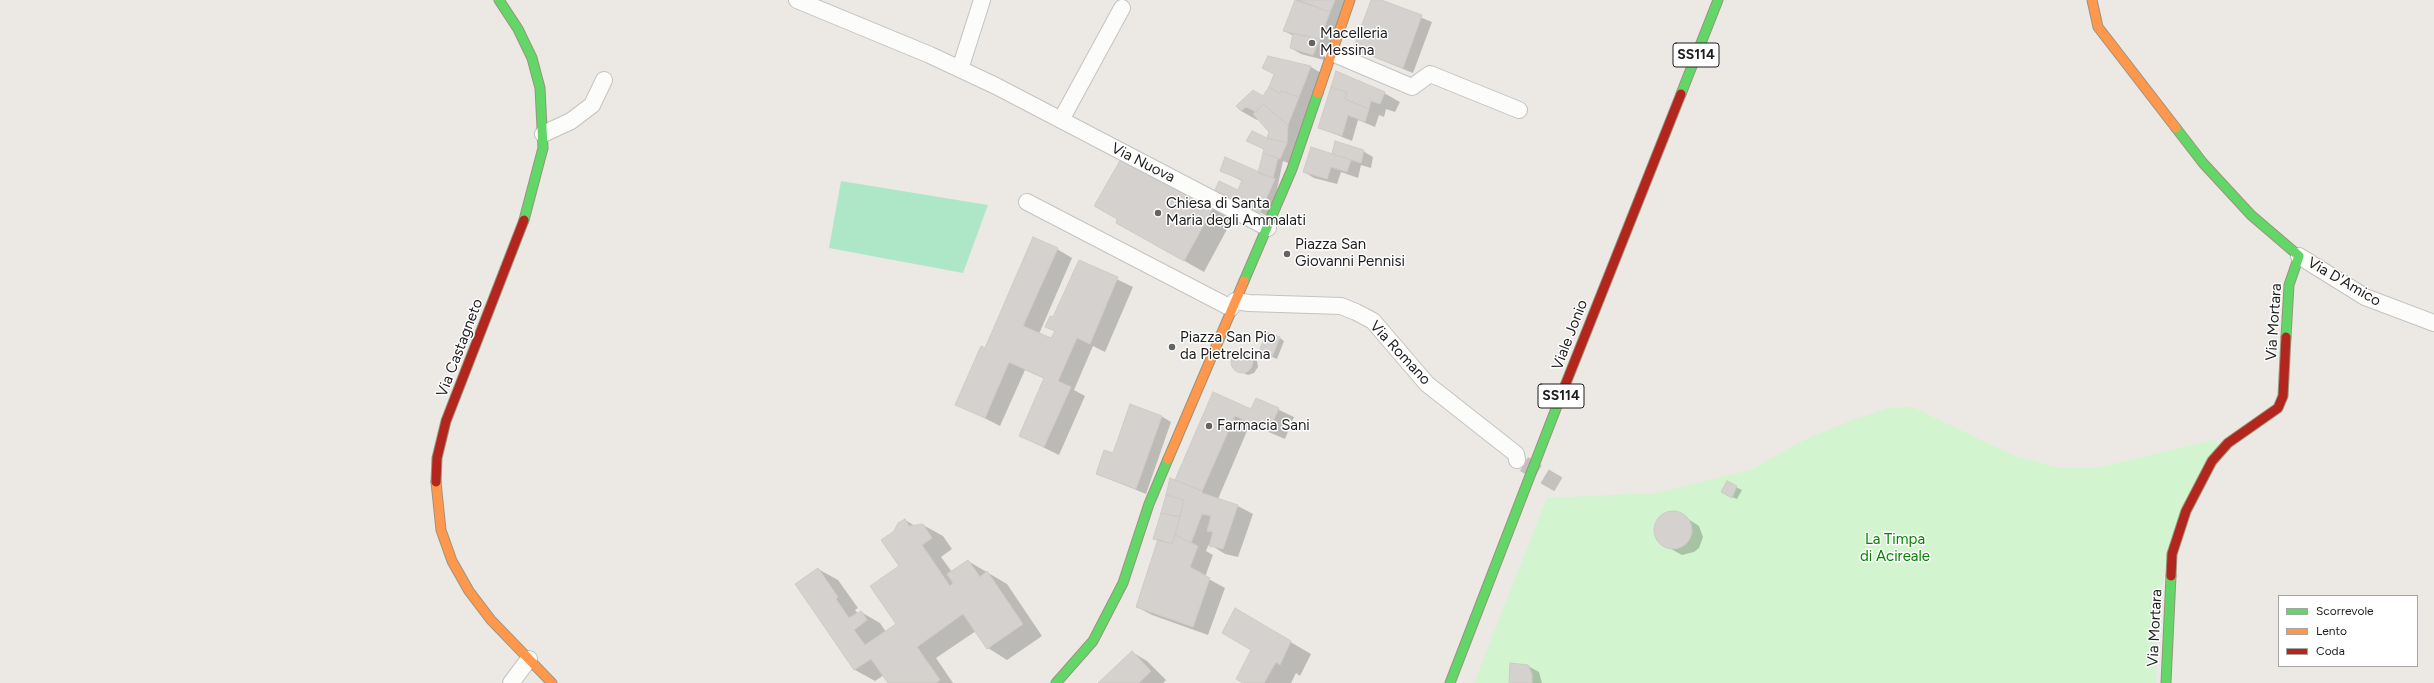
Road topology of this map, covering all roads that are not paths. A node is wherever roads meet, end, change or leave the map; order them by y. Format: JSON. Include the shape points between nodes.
{"nodes":[{"id":1,"x":499,"y":0,"type":"edge"},
{"id":2,"x":797,"y":0,"type":"edge"},
{"id":3,"x":982,"y":0,"type":"edge"},
{"id":4,"x":1350,"y":0,"type":"edge"},
{"id":5,"x":1714,"y":0,"type":"edge"},
{"id":6,"x":1718,"y":0,"type":"edge"},
{"id":7,"x":2092,"y":0,"type":"edge"},
{"id":8,"x":1122,"y":8,"type":"dead end"},
{"id":9,"x":1332,"y":53,"type":"junction"},
{"id":10,"x":960,"y":69,"type":"junction"},
{"id":11,"x":604,"y":80,"type":"dead end"},
{"id":12,"x":1519,"y":110,"type":"dead end"},
{"id":13,"x":1674,"y":110,"type":"junction"},
{"id":14,"x":1061,"y":120,"type":"junction"},
{"id":15,"x":543,"y":134,"type":"junction"},
{"id":16,"x":1028,"y":202,"type":"dead end"},
{"id":17,"x":1268,"y":228,"type":"junction"},
{"id":18,"x":2299,"y":256,"type":"junction"},
{"id":19,"x":1233,"y":304,"type":"junction"},
{"id":20,"x":2434,"y":323,"type":"edge"},
{"id":21,"x":1517,"y":460,"type":"tunnel mouth"},
{"id":22,"x":529,"y":659,"type":"junction"},
{"id":23,"x":511,"y":683,"type":"edge"},
{"id":24,"x":552,"y":683,"type":"edge"},
{"id":25,"x":1056,"y":683,"type":"edge"},
{"id":26,"x":1450,"y":683,"type":"edge"},
{"id":27,"x":2166,"y":683,"type":"edge"}],
"edges":[{"from":1,"to":15,"type":"street","name":"Via Castagneto","via":[[518,29],[532,58],[540,88]]},
{"from":2,"to":10,"type":"street","name":"Via Nuova"},
{"from":3,"to":10,"type":"street"},
{"from":4,"to":9,"type":"street"},
{"from":5,"to":13,"type":"street","name":"Viale Jonio","number":"SS114"},
{"from":6,"to":13,"type":"street","name":"Viale Jonio","number":"SS114"},
{"from":7,"to":18,"type":"street","via":[[2098,27],[2203,163],[2251,215]]},
{"from":8,"to":14,"type":"street"},
{"from":9,"to":12,"type":"street","via":[[1412,87],[1430,74]]},
{"from":9,"to":17,"type":"street","via":[[1292,169]]},
{"from":10,"to":14,"type":"street","name":"Via Nuova"},
{"from":11,"to":15,"type":"street","via":[[592,105],[571,121]]},
{"from":13,"to":26,"type":"street","name":"Viale Jonio","number":"SS114"},
{"from":14,"to":17,"type":"street","name":"Via Nuova"},
{"from":15,"to":22,"type":"street","name":"Via Castagneto","via":[[543,148],[525,218],[446,421],[436,472],[441,530],[452,561],[469,591],[491,620]]},
{"from":16,"to":19,"type":"street"},
{"from":17,"to":19,"type":"street"},
{"from":18,"to":20,"type":"street","name":"Via D'Amico","via":[[2365,298]]},
{"from":18,"to":27,"type":"street","name":"Via Mortara","via":[[2289,286],[2283,396],[2278,408],[2228,443],[2212,461],[2183,518],[2172,554]]},
{"from":19,"to":21,"type":"street","name":"Via Romano","via":[[1340,306],[1373,321],[1427,384],[1516,454]]},
{"from":19,"to":25,"type":"street","via":[[1149,504],[1123,583],[1093,641]]},
{"from":22,"to":23,"type":"street"},
{"from":22,"to":24,"type":"street","name":"Via Castagneto"}]}
